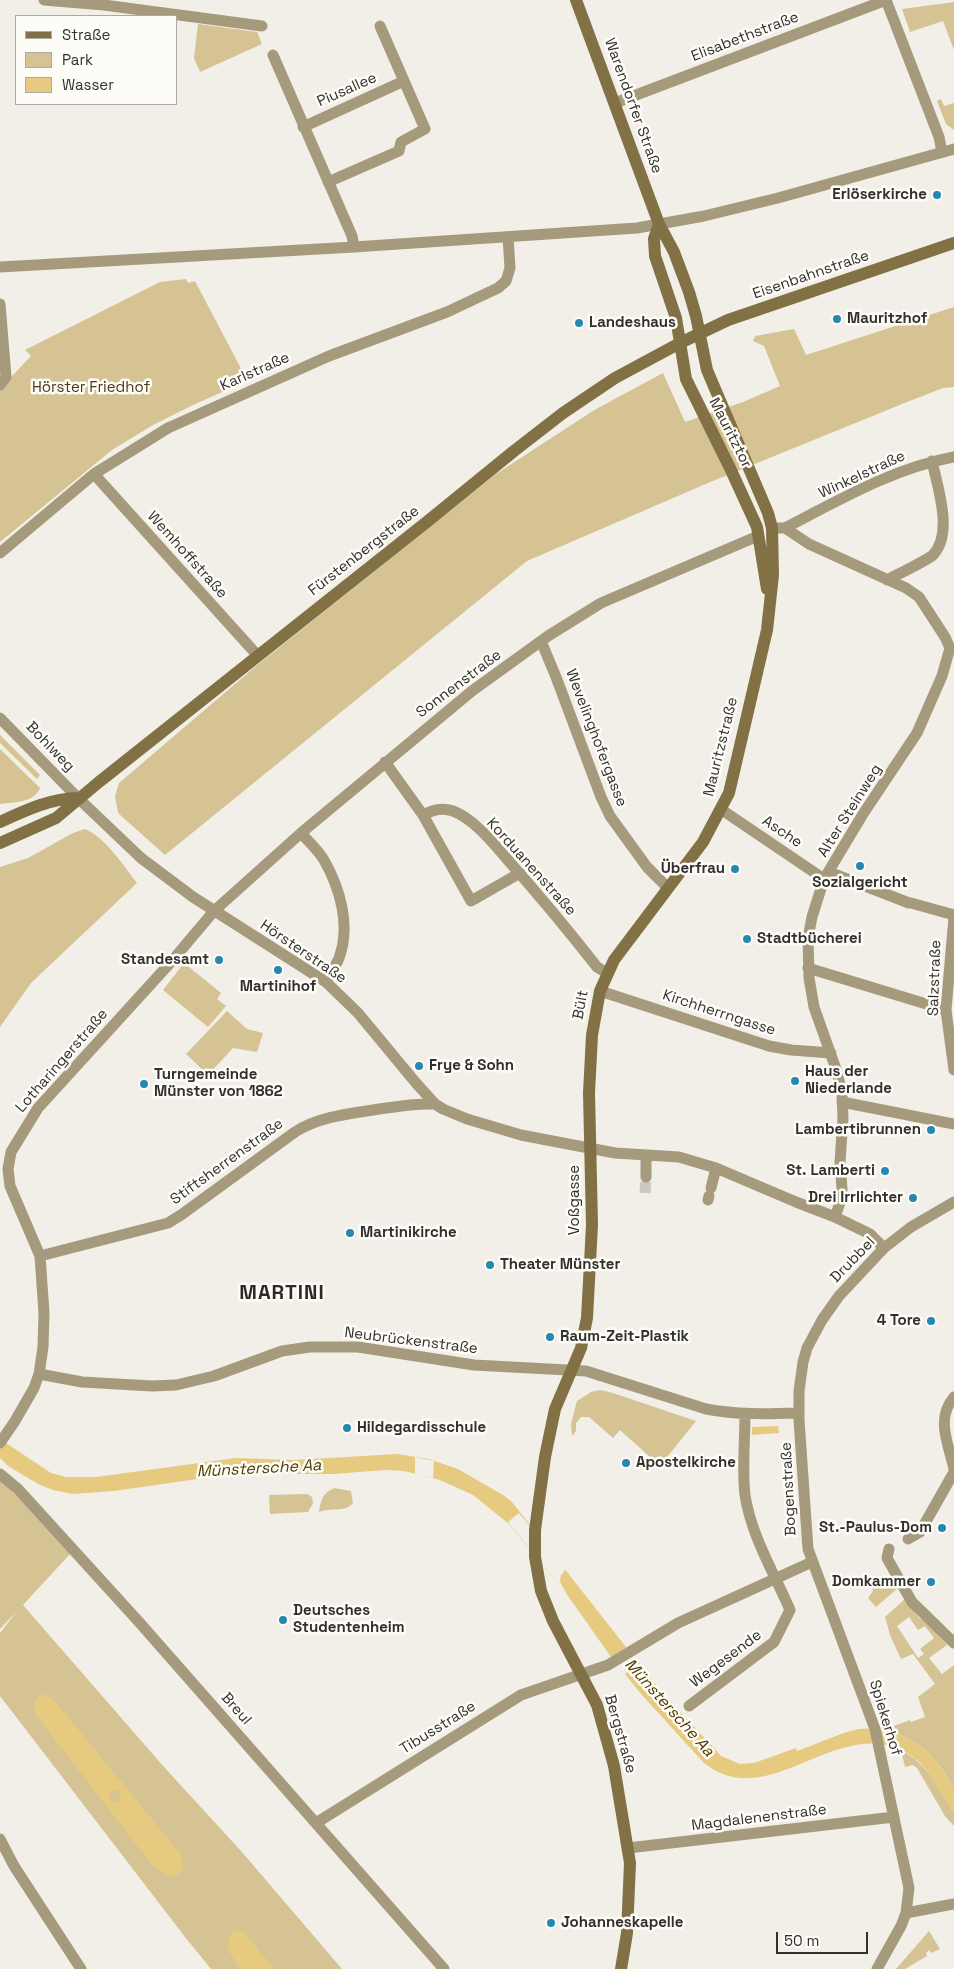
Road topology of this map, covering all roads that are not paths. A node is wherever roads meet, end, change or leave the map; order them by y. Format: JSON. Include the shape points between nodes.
{"nodes":[{"id":1,"x":44,"y":0,"type":"edge"},
{"id":2,"x":576,"y":0,"type":"edge"},
{"id":3,"x":886,"y":0,"type":"edge"},
{"id":4,"x":175,"y":15,"type":"edge"},
{"id":5,"x":178,"y":15,"type":"edge"},
{"id":6,"x":262,"y":26,"type":"dead end"},
{"id":7,"x":380,"y":26,"type":"dead end"},
{"id":8,"x":273,"y":55,"type":"dead end"},
{"id":9,"x":404,"y":81,"type":"junction"},
{"id":10,"x":616,"y":103,"type":"junction"},
{"id":11,"x":303,"y":127,"type":"junction"},
{"id":12,"x":954,"y":149,"type":"edge"},
{"id":13,"x":942,"y":152,"type":"junction"},
{"id":14,"x":328,"y":182,"type":"junction"},
{"id":15,"x":659,"y":224,"type":"junction"},
{"id":16,"x":508,"y":237,"type":"junction"},
{"id":17,"x":954,"y":243,"type":"edge"},
{"id":18,"x":354,"y":247,"type":"junction"},
{"id":19,"x":0,"y":267,"type":"edge"},
{"id":20,"x":0,"y":304,"type":"edge"},
{"id":21,"x":699,"y":333,"type":"junction"},
{"id":22,"x":680,"y":343,"type":"junction"},
{"id":23,"x":0,"y":385,"type":"edge"},
{"id":24,"x":954,"y":457,"type":"edge"},
{"id":25,"x":932,"y":461,"type":"junction"},
{"id":26,"x":94,"y":474,"type":"junction"},
{"id":27,"x":772,"y":528,"type":"junction"},
{"id":28,"x":785,"y":528,"type":"junction"},
{"id":29,"x":758,"y":536,"type":"junction"},
{"id":30,"x":0,"y":553,"type":"edge"},
{"id":31,"x":887,"y":580,"type":"junction"},
{"id":32,"x":769,"y":598,"type":"junction"},
{"id":33,"x":541,"y":642,"type":"junction"},
{"id":34,"x":952,"y":649,"type":"edge"},
{"id":35,"x":256,"y":654,"type":"junction"},
{"id":36,"x":0,"y":718,"type":"edge"},
{"id":37,"x":385,"y":762,"type":"junction"},
{"id":38,"x":78,"y":798,"type":"junction"},
{"id":39,"x":722,"y":810,"type":"junction"},
{"id":40,"x":423,"y":815,"type":"junction"},
{"id":41,"x":0,"y":822,"type":"edge"},
{"id":42,"x":301,"y":833,"type":"junction"},
{"id":43,"x":0,"y":843,"type":"edge"},
{"id":44,"x":520,"y":873,"type":"junction"},
{"id":45,"x":824,"y":879,"type":"junction"},
{"id":46,"x":668,"y":888,"type":"junction"},
{"id":47,"x":214,"y":911,"type":"junction"},
{"id":48,"x":954,"y":916,"type":"edge"},
{"id":49,"x":808,"y":968,"type":"junction"},
{"id":50,"x":607,"y":973,"type":"junction"},
{"id":51,"x":326,"y":982,"type":"junction"},
{"id":52,"x":600,"y":991,"type":"junction"},
{"id":53,"x":946,"y":1010,"type":"junction"},
{"id":54,"x":831,"y":1053,"type":"junction"},
{"id":55,"x":954,"y":1070,"type":"edge"},
{"id":56,"x":842,"y":1102,"type":"junction"},
{"id":57,"x":435,"y":1104,"type":"junction"},
{"id":58,"x":954,"y":1124,"type":"edge"},
{"id":59,"x":591,"y":1148,"type":"junction"},
{"id":60,"x":646,"y":1155,"type":"junction"},
{"id":61,"x":716,"y":1168,"type":"junction"},
{"id":62,"x":646,"y":1177,"type":"tunnel mouth"},
{"id":63,"x":709,"y":1194,"type":"dead end"},
{"id":64,"x":954,"y":1202,"type":"edge"},
{"id":65,"x":836,"y":1217,"type":"junction"},
{"id":66,"x":884,"y":1248,"type":"junction"},
{"id":67,"x":40,"y":1256,"type":"junction"},
{"id":68,"x":571,"y":1369,"type":"junction"},
{"id":69,"x":39,"y":1374,"type":"junction"},
{"id":70,"x":954,"y":1398,"type":"edge"},
{"id":71,"x":799,"y":1413,"type":"junction"},
{"id":72,"x":745,"y":1415,"type":"junction"},
{"id":73,"x":1,"y":1441,"type":"edge"},
{"id":74,"x":953,"y":1467,"type":"edge"},
{"id":75,"x":0,"y":1474,"type":"edge"},
{"id":76,"x":908,"y":1539,"type":"dead end"},
{"id":77,"x":889,"y":1550,"type":"dead end"},
{"id":78,"x":812,"y":1562,"type":"junction"},
{"id":79,"x":777,"y":1578,"type":"junction"},
{"id":80,"x":954,"y":1643,"type":"edge"},
{"id":81,"x":583,"y":1674,"type":"junction"},
{"id":82,"x":690,"y":1706,"type":"dead end"},
{"id":83,"x":894,"y":1817,"type":"junction"},
{"id":84,"x":316,"y":1823,"type":"junction"},
{"id":85,"x":0,"y":1839,"type":"edge"},
{"id":86,"x":628,"y":1848,"type":"junction"},
{"id":87,"x":954,"y":1904,"type":"edge"},
{"id":88,"x":906,"y":1912,"type":"junction"},
{"id":89,"x":81,"y":1969,"type":"edge"},
{"id":90,"x":444,"y":1969,"type":"edge"},
{"id":91,"x":621,"y":1969,"type":"edge"},
{"id":92,"x":877,"y":1969,"type":"edge"}],
"edges":[{"from":1,"to":4,"type":"street"},
{"from":2,"to":10,"type":"main road","name":"Warendorfer Straße"},
{"from":3,"to":10,"type":"street","name":"Elisabethstraße"},
{"from":3,"to":13,"type":"street","via":[[940,137]]},
{"from":5,"to":6,"type":"street"},
{"from":7,"to":9,"type":"street"},
{"from":8,"to":11,"type":"street"},
{"from":9,"to":11,"type":"street","name":"Piusallee"},
{"from":9,"to":14,"type":"street","via":[[425,129],[401,142],[399,151]]},
{"from":10,"to":15,"type":"main road","name":"Warendorfer Straße"},
{"from":11,"to":14,"type":"street"},
{"from":12,"to":13,"type":"street"},
{"from":13,"to":15,"type":"street","via":[[786,196]]},
{"from":14,"to":18,"type":"street"},
{"from":15,"to":16,"type":"street"},
{"from":15,"to":21,"type":"main road","name":"Warendorfer Straße","via":[[689,292]]},
{"from":15,"to":22,"type":"main road","name":"Mauritztor","via":[[654,239],[655,256],[676,318]]},
{"from":16,"to":18,"type":"street"},
{"from":16,"to":26,"type":"street","name":"Karlstraße","via":[[510,268],[506,282],[498,288],[447,312],[329,356],[232,398],[168,428]]},
{"from":17,"to":21,"type":"main road","name":"Eisenbahnstraße","via":[[736,317]]},
{"from":18,"to":19,"type":"street"},
{"from":20,"to":23,"type":"street","via":[[6,377]]},
{"from":21,"to":22,"type":"main road","name":"Eisenbahnstraße"},
{"from":21,"to":27,"type":"main road","name":"Mauritztor","via":[[707,370]]},
{"from":22,"to":29,"type":"main road","name":"Mauritztor","via":[[690,390],[730,468]]},
{"from":22,"to":35,"type":"main road","name":"Fürstenbergstraße","via":[[615,378],[563,414]]},
{"from":24,"to":25,"type":"street","name":"Winkelstraße"},
{"from":25,"to":28,"type":"street","name":"Winkelstraße","via":[[893,474]]},
{"from":25,"to":31,"type":"street","via":[[946,512],[947,532],[940,548],[932,556]]},
{"from":26,"to":30,"type":"street","name":"Karlstraße"},
{"from":26,"to":35,"type":"street","name":"Wemhoffstraße"},
{"from":27,"to":28,"type":"street"},
{"from":27,"to":32,"type":"main road","name":"Mauritzstraße","via":[[773,575]]},
{"from":28,"to":31,"type":"street","name":"Alter Steinweg","via":[[809,544]]},
{"from":29,"to":32,"type":"main road","name":"Mauritzstraße"},
{"from":29,"to":33,"type":"street","name":"Sonnenstraße","via":[[617,595]]},
{"from":31,"to":34,"type":"street","name":"Alter Steinweg","via":[[919,596]]},
{"from":32,"to":39,"type":"main road","name":"Mauritzstraße","via":[[760,663],[729,793]]},
{"from":33,"to":37,"type":"street","name":"Sonnenstraße","via":[[472,691]]},
{"from":33,"to":46,"type":"street","name":"Wevelinghofergasse","via":[[610,816],[647,867]]},
{"from":34,"to":45,"type":"street","name":"Alter Steinweg","via":[[917,733],[862,814]]},
{"from":35,"to":38,"type":"main road","name":"Fürstenbergstraße"},
{"from":36,"to":38,"type":"street","name":"Bohlweg"},
{"from":37,"to":40,"type":"street"},
{"from":37,"to":42,"type":"street","name":"Sonnenstraße"},
{"from":38,"to":41,"type":"main road","via":[[44,804]]},
{"from":38,"to":43,"type":"main road","name":"Fürstenbergstraße","via":[[56,818]]},
{"from":38,"to":47,"type":"street","name":"Hörsterstraße","via":[[141,858]]},
{"from":39,"to":45,"type":"street","name":"Asche"},
{"from":39,"to":46,"type":"main road","name":"Mauritzstraße","via":[[703,842]]},
{"from":40,"to":44,"type":"street","name":"Korduanenstraße","via":[[440,809],[460,815],[494,844]]},
{"from":40,"to":44,"type":"street","via":[[471,901]]},
{"from":42,"to":47,"type":"street","name":"Sonnenstraße"},
{"from":42,"to":51,"type":"street","via":[[323,858],[333,878],[342,910],[343,942],[339,958]]},
{"from":44,"to":50,"type":"street","name":"Korduanenstraße","via":[[597,968]]},
{"from":45,"to":48,"type":"street","via":[[834,874]]},
{"from":45,"to":49,"type":"street","name":"Alter Steinweg","via":[[808,938]]},
{"from":46,"to":50,"type":"main road","name":"Bült"},
{"from":47,"to":51,"type":"street","name":"Hörsterstraße"},
{"from":47,"to":67,"type":"street","name":"Lotharingerstraße","via":[[38,1108],[11,1152],[10,1186]]},
{"from":48,"to":53,"type":"street","name":"Salzstraße"},
{"from":49,"to":53,"type":"street"},
{"from":49,"to":54,"type":"street","name":"Alter Steinweg","via":[[814,1007]]},
{"from":50,"to":52,"type":"main road","name":"Bült"},
{"from":51,"to":57,"type":"street","name":"Hörsterstraße","via":[[358,1013]]},
{"from":52,"to":54,"type":"street","name":"Kirchherrngasse","via":[[769,1046]]},
{"from":52,"to":59,"type":"main road","name":"Bült","via":[[590,1066]]},
{"from":53,"to":55,"type":"street","name":"Salzstraße"},
{"from":54,"to":56,"type":"street","name":"Alter Steinweg"},
{"from":56,"to":58,"type":"street"},
{"from":56,"to":65,"type":"street","name":"Alter Steinweg","via":[[842,1197]]},
{"from":57,"to":59,"type":"street","name":"Hörsterstraße","via":[[452,1114],[503,1130]]},
{"from":57,"to":67,"type":"street","name":"Stiftsherrenstraße","via":[[410,1104],[346,1114],[308,1125],[168,1222]]},
{"from":59,"to":60,"type":"street","name":"Hörsterstraße"},
{"from":59,"to":68,"type":"main road","name":"Voßgasse","via":[[592,1225],[587,1318],[583,1342]]},
{"from":60,"to":61,"type":"street","name":"Hörsterstraße","via":[[679,1158]]},
{"from":60,"to":62,"type":"street"},
{"from":61,"to":63,"type":"street"},
{"from":61,"to":65,"type":"street","name":"Hörsterstraße"},
{"from":64,"to":66,"type":"street","name":"Drubbel","via":[[911,1227]]},
{"from":65,"to":66,"type":"street","name":"Hörsterstraße","via":[[870,1234]]},
{"from":66,"to":71,"type":"street","name":"Drubbel","via":[[839,1296],[807,1348],[799,1391]]},
{"from":67,"to":69,"type":"street","name":"Lotharingerstraße","via":[[44,1320]]},
{"from":68,"to":69,"type":"street","name":"Neubrückenstraße","via":[[474,1365],[367,1348],[327,1346],[282,1351],[214,1376],[176,1385],[82,1382]]},
{"from":68,"to":72,"type":"street","name":"Neubrückenstraße","via":[[706,1409]]},
{"from":68,"to":81,"type":"main road","name":"Voßgasse","via":[[550,1431],[534,1550],[546,1604]]},
{"from":69,"to":73,"type":"street","via":[[24,1406]]},
{"from":70,"to":74,"type":"street","via":[[946,1409],[944,1423]]},
{"from":71,"to":72,"type":"street","name":"Neubrückenstraße"},
{"from":71,"to":78,"type":"street","name":"Bogenstraße","via":[[806,1534]]},
{"from":72,"to":79,"type":"street","name":"Wegesende","via":[[745,1494],[755,1531]]},
{"from":74,"to":76,"type":"street","via":[[920,1532]]},
{"from":75,"to":84,"type":"street","name":"Breul","via":[[18,1489],[139,1622]]},
{"from":77,"to":80,"type":"street","via":[[887,1558],[912,1602]]},
{"from":78,"to":79,"type":"street"},
{"from":78,"to":83,"type":"street","name":"Spiekerhof","via":[[880,1744]]},
{"from":79,"to":81,"type":"street","via":[[678,1623],[614,1661]]},
{"from":79,"to":82,"type":"street","name":"Wegesende","via":[[790,1610],[774,1642]]},
{"from":81,"to":84,"type":"street","name":"Tibusstraße","via":[[521,1695]]},
{"from":81,"to":86,"type":"main road","name":"Bergstraße","via":[[598,1704],[609,1742]]},
{"from":83,"to":86,"type":"street","name":"Magdalenenstraße"},
{"from":83,"to":88,"type":"street","name":"Spiekerhof","via":[[908,1888]]},
{"from":84,"to":90,"type":"street","name":"Breul"},
{"from":85,"to":89,"type":"street"},
{"from":86,"to":91,"type":"main road","name":"Bergstraße","via":[[628,1918]]},
{"from":87,"to":88,"type":"street"},
{"from":88,"to":92,"type":"street","name":"Spiekerhof"}]}
